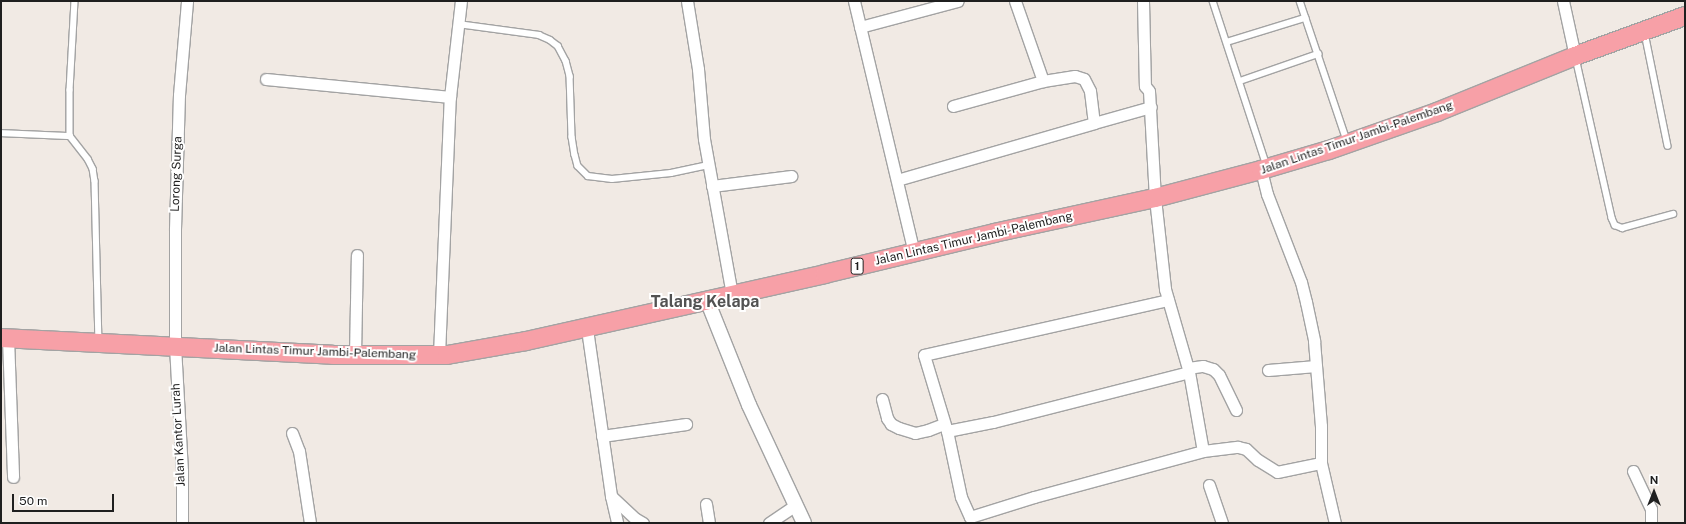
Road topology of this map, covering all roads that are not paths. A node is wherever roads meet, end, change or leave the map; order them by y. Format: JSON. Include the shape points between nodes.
{"nodes":[{"id":1,"x":75,"y":1,"type":"edge"},
{"id":2,"x":187,"y":1,"type":"edge"},
{"id":3,"x":461,"y":1,"type":"edge"},
{"id":4,"x":687,"y":1,"type":"edge"},
{"id":5,"x":854,"y":1,"type":"edge"},
{"id":6,"x":958,"y":1,"type":"edge"},
{"id":7,"x":1016,"y":1,"type":"edge"},
{"id":8,"x":1142,"y":1,"type":"edge"},
{"id":9,"x":1213,"y":1,"type":"edge"},
{"id":10,"x":1300,"y":1,"type":"edge"},
{"id":11,"x":1563,"y":1,"type":"edge"},
{"id":12,"x":1685,"y":16,"type":"edge"},
{"id":13,"x":1306,"y":18,"type":"junction"},
{"id":14,"x":458,"y":24,"type":"junction"},
{"id":15,"x":860,"y":27,"type":"junction"},
{"id":16,"x":1644,"y":30,"type":"junction"},
{"id":17,"x":1227,"y":42,"type":"junction"},
{"id":18,"x":1318,"y":54,"type":"junction"},
{"id":19,"x":1575,"y":56,"type":"junction"},
{"id":20,"x":266,"y":79,"type":"dead end"},
{"id":21,"x":1044,"y":81,"type":"junction"},
{"id":22,"x":1240,"y":82,"type":"junction"},
{"id":23,"x":450,"y":97,"type":"junction"},
{"id":24,"x":953,"y":106,"type":"dead end"},
{"id":25,"x":1150,"y":107,"type":"junction"},
{"id":26,"x":1094,"y":123,"type":"junction"},
{"id":27,"x":1,"y":133,"type":"edge"},
{"id":28,"x":70,"y":136,"type":"junction"},
{"id":29,"x":1348,"y":143,"type":"junction"},
{"id":30,"x":1668,"y":146,"type":"dead end"},
{"id":31,"x":709,"y":165,"type":"junction"},
{"id":32,"x":1264,"y":169,"type":"junction"},
{"id":33,"x":790,"y":176,"type":"dead end"},
{"id":34,"x":897,"y":180,"type":"junction"},
{"id":35,"x":712,"y":186,"type":"junction"},
{"id":36,"x":1155,"y":198,"type":"junction"},
{"id":37,"x":1673,"y":214,"type":"dead end"},
{"id":38,"x":914,"y":252,"type":"junction"},
{"id":39,"x":357,"y":255,"type":"dead end"},
{"id":40,"x":732,"y":294,"type":"junction"},
{"id":41,"x":707,"y":300,"type":"junction"},
{"id":42,"x":1168,"y":300,"type":"junction"},
{"id":43,"x":587,"y":328,"type":"junction"},
{"id":44,"x":4,"y":338,"type":"edge"},
{"id":45,"x":99,"y":343,"type":"junction"},
{"id":46,"x":175,"y":347,"type":"junction"},
{"id":47,"x":354,"y":355,"type":"junction"},
{"id":48,"x":439,"y":355,"type":"junction"},
{"id":49,"x":1316,"y":366,"type":"junction"},
{"id":50,"x":1188,"y":370,"type":"junction"},
{"id":51,"x":1268,"y":370,"type":"dead end"},
{"id":52,"x":882,"y":399,"type":"dead end"},
{"id":53,"x":1236,"y":410,"type":"dead end"},
{"id":54,"x":686,"y":424,"type":"dead end"},
{"id":55,"x":946,"y":427,"type":"junction"},
{"id":56,"x":292,"y":433,"type":"dead end"},
{"id":57,"x":602,"y":436,"type":"junction"},
{"id":58,"x":1203,"y":451,"type":"junction"},
{"id":59,"x":1321,"y":463,"type":"junction"},
{"id":60,"x":1633,"y":471,"type":"dead end"},
{"id":61,"x":13,"y":476,"type":"dead end"},
{"id":62,"x":1209,"y":485,"type":"dead end"},
{"id":63,"x":611,"y":496,"type":"junction"},
{"id":64,"x":706,"y":504,"type":"dead end"},
{"id":65,"x":796,"y":505,"type":"junction"},
{"id":66,"x":182,"y":523,"type":"edge"},
{"id":67,"x":310,"y":523,"type":"edge"},
{"id":68,"x":618,"y":523,"type":"edge"},
{"id":69,"x":643,"y":523,"type":"edge"},
{"id":70,"x":709,"y":523,"type":"edge"},
{"id":71,"x":770,"y":523,"type":"edge"},
{"id":72,"x":804,"y":523,"type":"edge"},
{"id":73,"x":1222,"y":523,"type":"edge"},
{"id":74,"x":1335,"y":523,"type":"edge"},
{"id":75,"x":1651,"y":523,"type":"edge"}],
"edges":[{"from":1,"to":28,"type":"lane"},
{"from":2,"to":46,"type":"street","name":"Lorong Surga","via":[[179,103]]},
{"from":3,"to":14,"type":"street"},
{"from":4,"to":31,"type":"street"},
{"from":5,"to":15,"type":"street"},
{"from":6,"to":15,"type":"street"},
{"from":7,"to":21,"type":"street"},
{"from":8,"to":25,"type":"street","via":[[1145,86],[1149,91]]},
{"from":9,"to":17,"type":"lane"},
{"from":10,"to":13,"type":"lane"},
{"from":11,"to":19,"type":"street"},
{"from":12,"to":16,"type":"highway","name":"Jalan Lintas Timur Jambi-Palembang","number":"1"},
{"from":13,"to":17,"type":"lane"},
{"from":13,"to":18,"type":"lane"},
{"from":14,"to":23,"type":"street"},
{"from":14,"to":31,"type":"lane","via":[[539,35],[558,46],[570,76],[575,155],[578,166],[588,176],[627,177],[671,173]]},
{"from":15,"to":34,"type":"street"},
{"from":16,"to":19,"type":"highway","name":"Jalan Lintas Timur Jambi-Palembang","number":"1"},
{"from":16,"to":30,"type":"lane"},
{"from":17,"to":22,"type":"lane"},
{"from":18,"to":22,"type":"lane"},
{"from":18,"to":29,"type":"lane"},
{"from":19,"to":29,"type":"highway","name":"Jalan Lintas Timur Jambi-Palembang","number":"1","via":[[1438,112]]},
{"from":19,"to":37,"type":"lane","via":[[1615,224],[1622,228]]},
{"from":20,"to":23,"type":"street"},
{"from":21,"to":24,"type":"street"},
{"from":21,"to":26,"type":"street","via":[[1075,76],[1084,79],[1090,91]]},
{"from":22,"to":32,"type":"lane"},
{"from":23,"to":48,"type":"street"},
{"from":25,"to":26,"type":"street"},
{"from":25,"to":36,"type":"street"},
{"from":26,"to":34,"type":"street"},
{"from":27,"to":28,"type":"lane"},
{"from":28,"to":45,"type":"lane","via":[[88,159],[95,181]]},
{"from":29,"to":32,"type":"highway","name":"Jalan Lintas Timur Jambi-Palembang","number":"1"},
{"from":31,"to":35,"type":"street"},
{"from":32,"to":36,"type":"highway","name":"Jalan Lintas Timur Jambi-Palembang","number":"1"},
{"from":32,"to":49,"type":"street","via":[[1267,194],[1301,282],[1314,341]]},
{"from":33,"to":35,"type":"street"},
{"from":34,"to":38,"type":"street"},
{"from":35,"to":40,"type":"street"},
{"from":36,"to":38,"type":"highway","name":"Jalan Lintas Timur Jambi-Palembang","number":"1"},
{"from":36,"to":42,"type":"street"},
{"from":38,"to":40,"type":"highway","name":"Jalan Lintas Timur Jambi-Palembang","number":"1"},
{"from":39,"to":47,"type":"street"},
{"from":40,"to":41,"type":"highway","name":"Jalan Lintas Timur Jambi-Palembang","number":"1"},
{"from":41,"to":43,"type":"highway","name":"Jalan Lintas Timur Jambi-Palembang","number":"1"},
{"from":41,"to":65,"type":"street","via":[[749,406]]},
{"from":42,"to":50,"type":"street"},
{"from":42,"to":55,"type":"street","via":[[924,355]]},
{"from":43,"to":48,"type":"highway","name":"Jalan Lintas Timur Jambi-Palembang","number":"1"},
{"from":43,"to":57,"type":"street"},
{"from":44,"to":45,"type":"highway","name":"Jalan Lintas Timur Jambi-Palembang","number":"1"},
{"from":44,"to":61,"type":"street"},
{"from":45,"to":46,"type":"highway","name":"Jalan Lintas Timur Jambi-Palembang","number":"1"},
{"from":46,"to":47,"type":"highway","name":"Jalan Lintas Timur Jambi-Palembang","number":"1"},
{"from":46,"to":66,"type":"street","name":"Jalan Kantor Lurah","via":[[182,471]]},
{"from":47,"to":48,"type":"highway","name":"Jalan Lintas Timur Jambi-Palembang","number":"1"},
{"from":49,"to":51,"type":"street"},
{"from":49,"to":59,"type":"street"},
{"from":50,"to":53,"type":"street","via":[[1203,366],[1213,369]]},
{"from":50,"to":55,"type":"street","via":[[993,422]]},
{"from":50,"to":58,"type":"street"},
{"from":52,"to":55,"type":"street","via":[[887,418],[898,428],[915,433]]},
{"from":54,"to":57,"type":"street"},
{"from":55,"to":58,"type":"street","via":[[961,497],[970,517]]},
{"from":56,"to":67,"type":"street","via":[[298,451]]},
{"from":57,"to":63,"type":"street"},
{"from":58,"to":59,"type":"street","via":[[1238,447],[1246,449],[1277,472]]},
{"from":59,"to":74,"type":"street"},
{"from":60,"to":75,"type":"street","via":[[1651,509]]},
{"from":62,"to":73,"type":"street"},
{"from":63,"to":68,"type":"street"},
{"from":63,"to":69,"type":"street"},
{"from":64,"to":70,"type":"street"},
{"from":65,"to":71,"type":"street"},
{"from":65,"to":72,"type":"street"}]}
